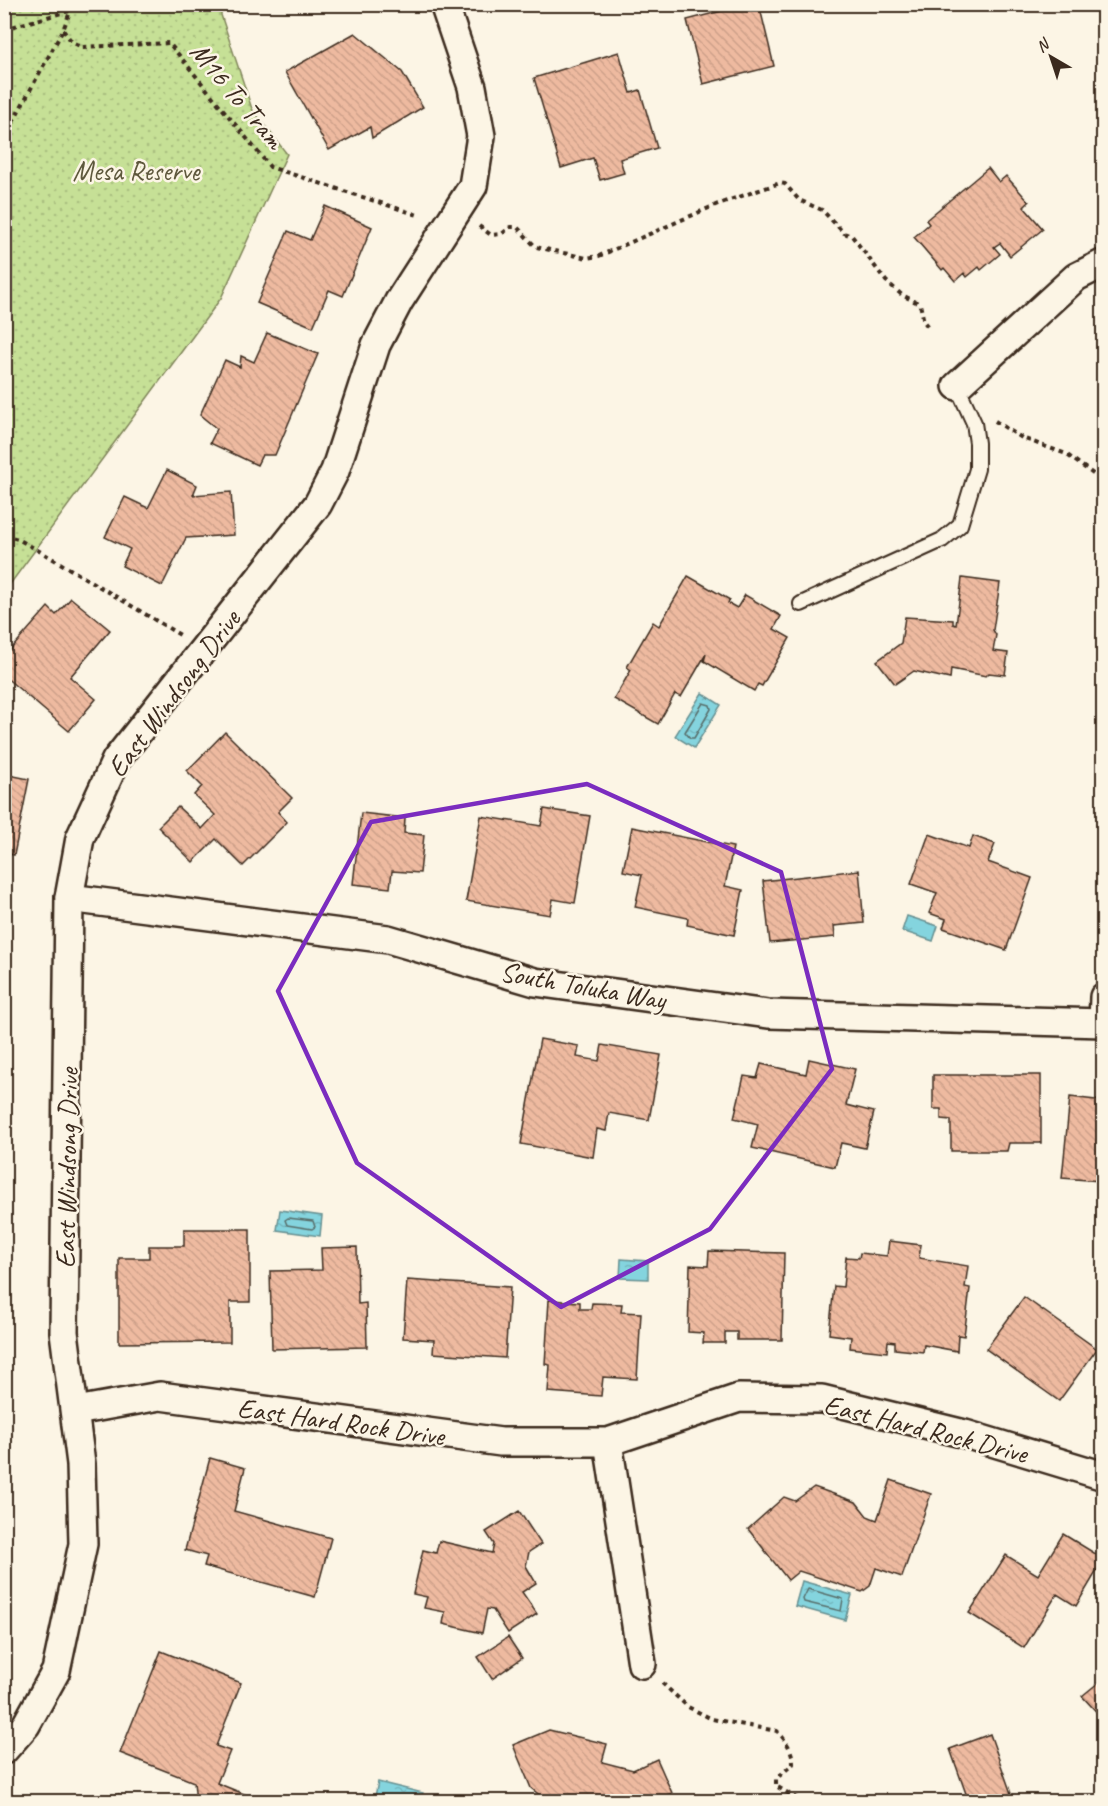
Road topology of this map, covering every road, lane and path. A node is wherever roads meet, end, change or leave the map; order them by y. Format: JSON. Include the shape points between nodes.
{"nodes":[{"id":1,"x":73,"y":4,"type":"edge"},
{"id":2,"x":444,"y":4,"type":"edge"},
{"id":3,"x":69,"y":10,"type":"junction"},
{"id":4,"x":4,"y":28,"type":"edge"},
{"id":5,"x":63,"y":30,"type":"junction"},
{"id":6,"x":4,"y":138,"type":"edge"},
{"id":7,"x":421,"y":216,"type":"dead end"},
{"id":8,"x":479,"y":225,"type":"dead end"},
{"id":9,"x":1104,"y":263,"type":"edge"},
{"id":10,"x":930,"y":329,"type":"dead end"},
{"id":11,"x":957,"y":386,"type":"junction"},
{"id":12,"x":1104,"y":482,"type":"edge"},
{"id":13,"x":4,"y":535,"type":"edge"},
{"id":14,"x":801,"y":604,"type":"dead end"},
{"id":15,"x":181,"y":636,"type":"dead end"},
{"id":16,"x":69,"y":898,"type":"junction"},
{"id":17,"x":1104,"y":997,"type":"edge"},
{"id":18,"x":1103,"y":1023,"type":"edge"},
{"id":19,"x":76,"y":1411,"type":"junction"},
{"id":20,"x":608,"y":1442,"type":"junction"},
{"id":21,"x":1104,"y":1476,"type":"edge"},
{"id":22,"x":642,"y":1664,"type":"joint"},
{"id":23,"x":4,"y":1750,"type":"edge"},
{"id":24,"x":803,"y":1802,"type":"edge"}],
"edges":[{"from":1,"to":3,"type":"path"},
{"from":2,"to":16,"type":"street","name":"East Windsong Drive","via":[[472,87],[481,136],[473,186],[399,301],[376,345],[335,471],[318,504],[116,760],[81,838]]},
{"from":3,"to":4,"type":"path"},
{"from":3,"to":5,"type":"path"},
{"from":5,"to":6,"type":"path"},
{"from":5,"to":7,"type":"path","name":"M16 To Tram","via":[[82,47],[169,43],[270,167]]},
{"from":8,"to":10,"type":"path","via":[[491,235],[517,227],[536,247],[586,258],[599,256],[718,204],[785,184],[799,200],[822,210],[852,237],[886,281],[920,304]]},
{"from":9,"to":11,"type":"street","via":[[1076,278]]},
{"from":11,"to":12,"type":"path","via":[[1003,428],[1066,454]]},
{"from":11,"to":14,"type":"lane","via":[[974,423],[977,443],[977,469],[960,525],[942,540]]},
{"from":13,"to":15,"type":"path","via":[[55,560]]},
{"from":16,"to":18,"type":"street","name":"South Toluka Way","via":[[388,939],[535,982],[768,1014]]},
{"from":16,"to":19,"type":"street","name":"East Windsong Drive","via":[[64,1332]]},
{"from":17,"to":18,"type":"street"},
{"from":19,"to":20,"type":"street","name":"East Hard Rock Drive","via":[[160,1396],[501,1442]]},
{"from":19,"to":23,"type":"street","name":"East Windsong Drive","via":[[83,1544],[56,1671],[26,1725]]},
{"from":20,"to":21,"type":"street","name":"East Hard Rock Drive","via":[[739,1398],[822,1399],[965,1434]]},
{"from":20,"to":22,"type":"street"},
{"from":22,"to":24,"type":"path","via":[[688,1707],[712,1719],[777,1731],[785,1738],[793,1764],[776,1779],[776,1786]]}]}
